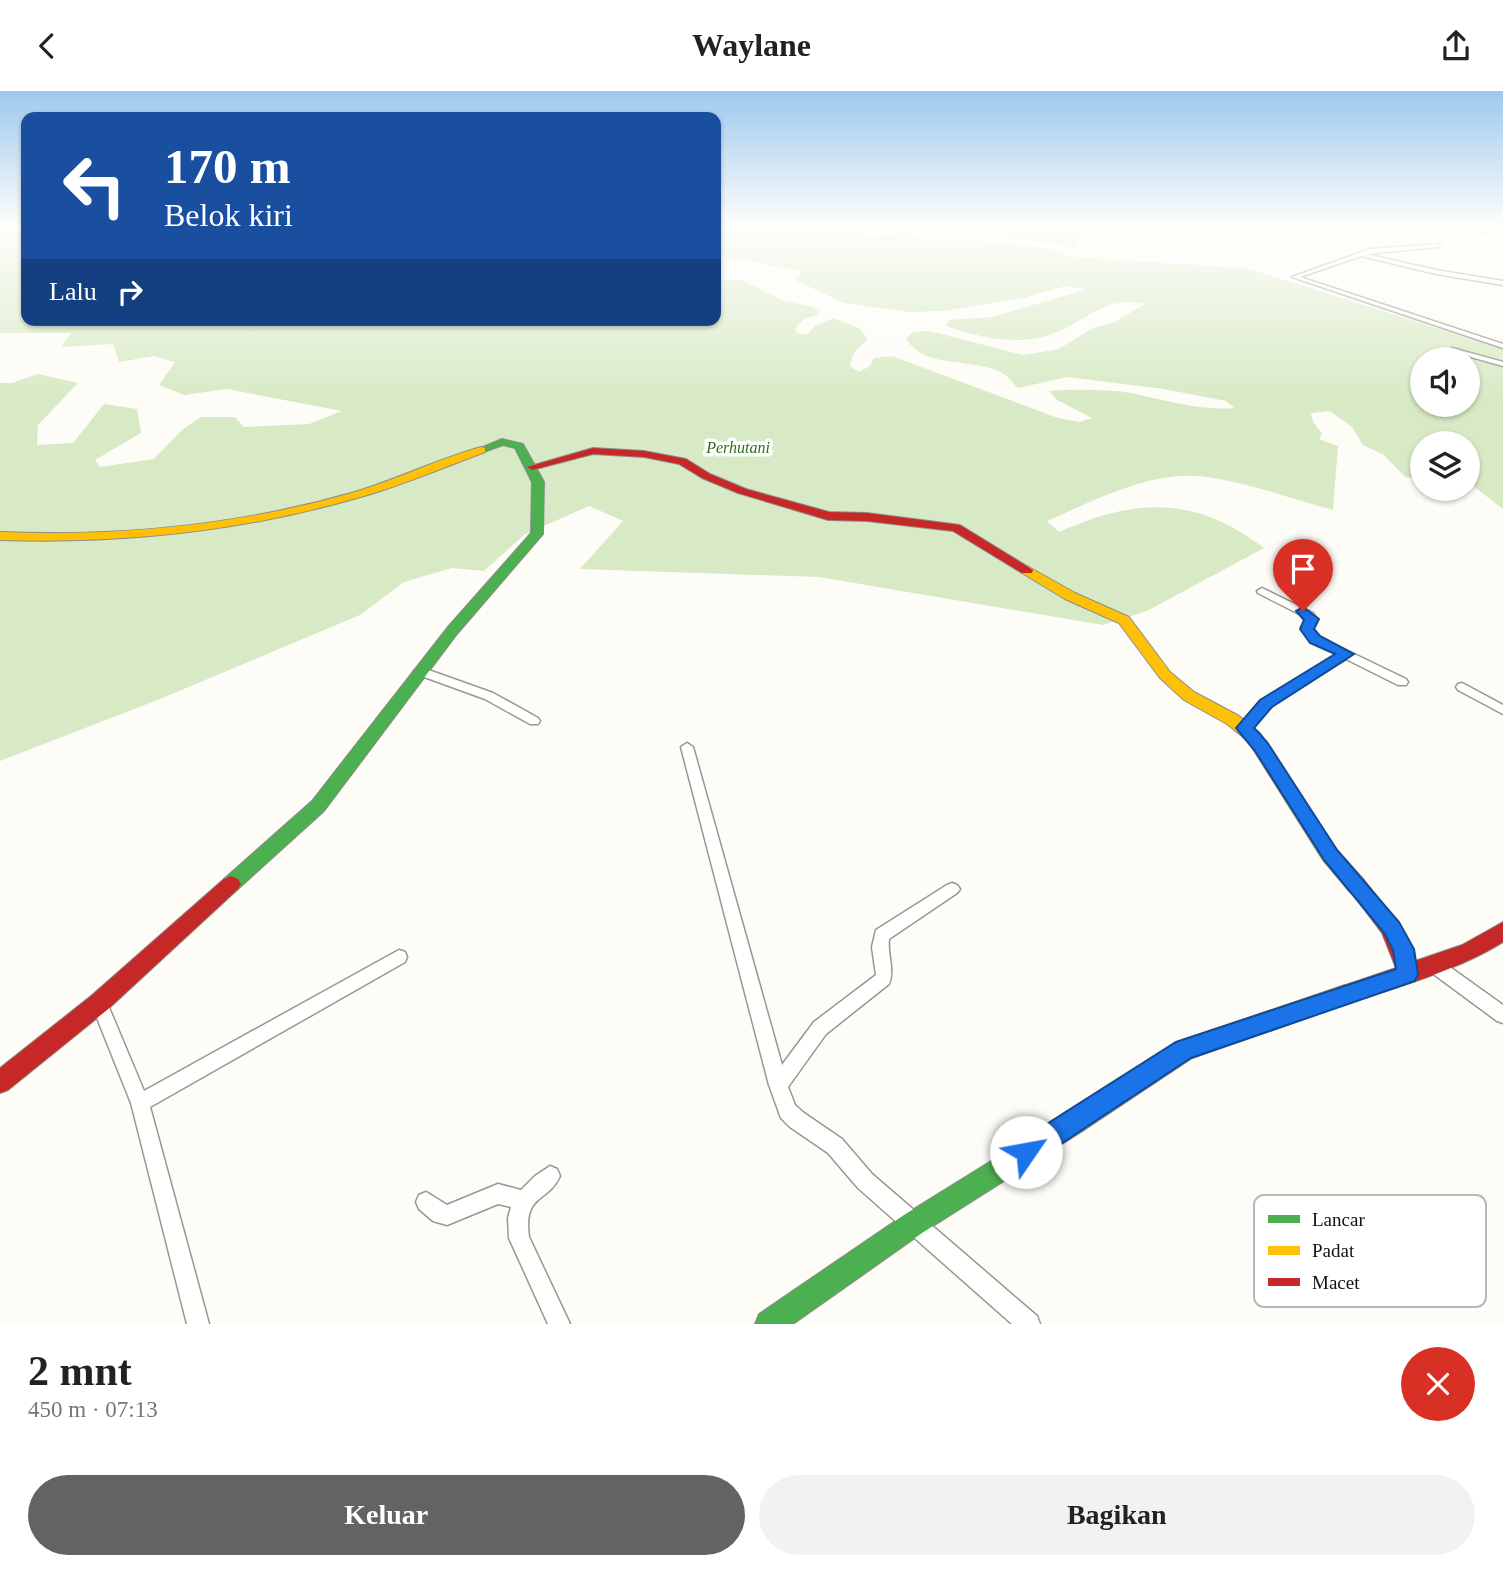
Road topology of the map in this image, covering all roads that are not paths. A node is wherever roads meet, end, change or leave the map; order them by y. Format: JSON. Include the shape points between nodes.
{"nodes":[{"id":1,"x":1312,"y":283,"type":"edge"},
{"id":2,"x":1503,"y":346,"type":"edge"},
{"id":3,"x":1480,"y":358,"type":"edge"},
{"id":4,"x":1503,"y":364,"type":"edge"},
{"id":5,"x":532,"y":467,"type":"junction"},
{"id":6,"x":0,"y":536,"type":"edge"},
{"id":7,"x":1262,"y":591,"type":"dead end"},
{"id":8,"x":1346,"y":654,"type":"junction"},
{"id":9,"x":420,"y":671,"type":"junction"},
{"id":10,"x":1402,"y":681,"type":"dead end"},
{"id":11,"x":1462,"y":687,"type":"dead end"},
{"id":12,"x":1503,"y":711,"type":"edge"},
{"id":13,"x":534,"y":721,"type":"dead end"},
{"id":14,"x":1245,"y":728,"type":"junction"},
{"id":15,"x":687,"y":747,"type":"dead end"},
{"id":16,"x":952,"y":890,"type":"dead end"},
{"id":17,"x":1503,"y":930,"type":"edge"},
{"id":18,"x":399,"y":957,"type":"dead end"},
{"id":19,"x":1434,"y":965,"type":"junction"},
{"id":20,"x":1408,"y":974,"type":"junction"},
{"id":21,"x":99,"y":1003,"type":"junction"},
{"id":22,"x":1503,"y":1016,"type":"edge"},
{"id":23,"x":0,"y":1082,"type":"edge"},
{"id":24,"x":778,"y":1085,"type":"junction"},
{"id":25,"x":140,"y":1103,"type":"junction"},
{"id":26,"x":550,"y":1176,"type":"dead end"},
{"id":27,"x":522,"y":1200,"type":"junction"},
{"id":28,"x":426,"y":1202,"type":"dead end"},
{"id":29,"x":913,"y":1224,"type":"junction"},
{"id":30,"x":198,"y":1324,"type":"edge"},
{"id":31,"x":559,"y":1324,"type":"edge"},
{"id":32,"x":769,"y":1324,"type":"edge"},
{"id":33,"x":1029,"y":1324,"type":"edge"}],
"edges":[{"from":1,"to":2,"type":"street"},
{"from":3,"to":4,"type":"street"},
{"from":5,"to":6,"type":"street","via":[[517,445],[498,442],[347,498],[237,523],[53,539]]},
{"from":5,"to":9,"type":"street","via":[[538,482],[534,541],[502,572]]},
{"from":5,"to":14,"type":"street","via":[[593,451],[644,454],[682,461],[742,491],[828,516],[963,530],[1070,596],[1124,620],[1165,675],[1189,696]]},
{"from":7,"to":8,"type":"street","via":[[1309,615],[1310,634]]},
{"from":8,"to":10,"type":"street"},
{"from":8,"to":14,"type":"street","via":[[1266,704]]},
{"from":9,"to":13,"type":"street","via":[[489,696]]},
{"from":9,"to":21,"type":"street","via":[[318,806]]},
{"from":11,"to":12,"type":"street"},
{"from":14,"to":20,"type":"street","via":[[1330,855],[1392,928]]},
{"from":15,"to":24,"type":"street"},
{"from":16,"to":24,"type":"street","via":[[882,936],[883,979],[820,1028]]},
{"from":17,"to":19,"type":"street","via":[[1469,952]]},
{"from":18,"to":25,"type":"street"},
{"from":19,"to":20,"type":"street"},
{"from":19,"to":22,"type":"street"},
{"from":20,"to":29,"type":"street","via":[[1185,1050]]},
{"from":21,"to":23,"type":"street"},
{"from":21,"to":25,"type":"street"},
{"from":24,"to":29,"type":"street","via":[[792,1116],[835,1146],[859,1176]]},
{"from":25,"to":30,"type":"street"},
{"from":26,"to":27,"type":"street"},
{"from":27,"to":28,"type":"street","via":[[498,1194],[447,1215]]},
{"from":27,"to":31,"type":"street","via":[[517,1213],[519,1238]]},
{"from":29,"to":32,"type":"street"},
{"from":29,"to":33,"type":"street"}]}
